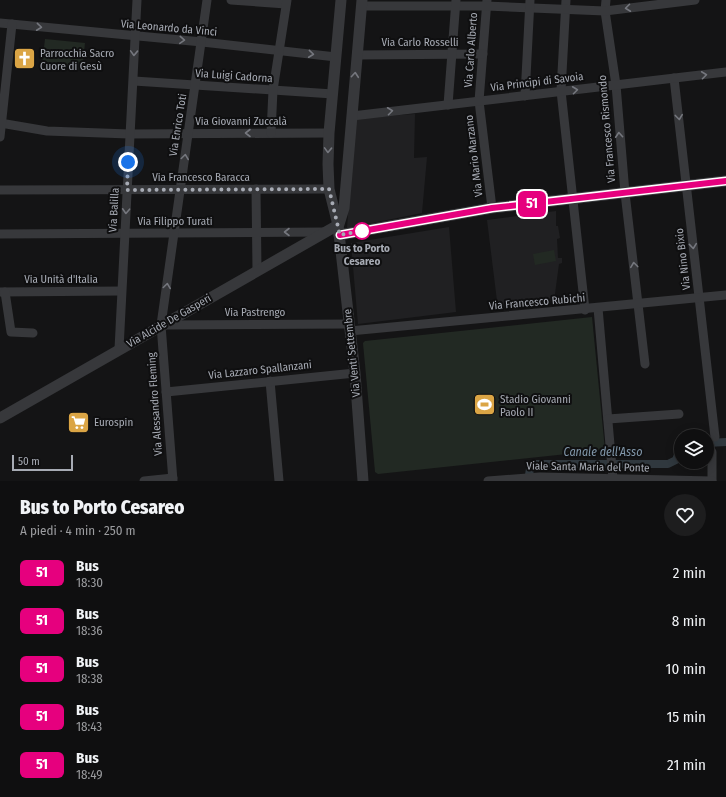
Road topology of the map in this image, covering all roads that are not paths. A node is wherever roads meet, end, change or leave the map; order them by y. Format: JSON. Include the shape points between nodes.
{"nodes":[{"id":1,"x":137,"y":0,"type":"edge"},
{"id":2,"x":207,"y":0,"type":"edge"},
{"id":3,"x":231,"y":0,"type":"edge"},
{"id":4,"x":341,"y":0,"type":"edge"},
{"id":5,"x":566,"y":0,"type":"edge"},
{"id":6,"x":606,"y":0,"type":"edge"},
{"id":7,"x":695,"y":0,"type":"edge"},
{"id":8,"x":286,"y":2,"type":"edge"},
{"id":9,"x":661,"y":2,"type":"edge"},
{"id":10,"x":362,"y":3,"type":"edge"},
{"id":11,"x":486,"y":3,"type":"edge"},
{"id":12,"x":427,"y":4,"type":"edge"},
{"id":13,"x":455,"y":4,"type":"edge"},
{"id":14,"x":530,"y":4,"type":"edge"},
{"id":15,"x":566,"y":10,"type":"junction"},
{"id":16,"x":605,"y":11,"type":"junction"},
{"id":17,"x":0,"y":23,"type":"edge"},
{"id":18,"x":12,"y":24,"type":"junction"},
{"id":19,"x":135,"y":37,"type":"junction"},
{"id":20,"x":202,"y":42,"type":"junction"},
{"id":21,"x":279,"y":51,"type":"junction"},
{"id":22,"x":357,"y":54,"type":"junction"},
{"id":23,"x":452,"y":54,"type":"junction"},
{"id":24,"x":482,"y":54,"type":"junction"},
{"id":25,"x":336,"y":57,"type":"junction"},
{"id":26,"x":726,"y":72,"type":"edge"},
{"id":27,"x":674,"y":78,"type":"junction"},
{"id":28,"x":134,"y":81,"type":"junction"},
{"id":29,"x":196,"y":85,"type":"junction"},
{"id":30,"x":616,"y":85,"type":"junction"},
{"id":31,"x":273,"y":90,"type":"junction"},
{"id":32,"x":560,"y":91,"type":"junction"},
{"id":33,"x":333,"y":94,"type":"junction"},
{"id":34,"x":525,"y":96,"type":"junction"},
{"id":35,"x":479,"y":101,"type":"junction"},
{"id":36,"x":448,"y":105,"type":"junction"},
{"id":37,"x":352,"y":116,"type":"junction"},
{"id":38,"x":1,"y":123,"type":"edge"},
{"id":39,"x":271,"y":133,"type":"junction"},
{"id":40,"x":329,"y":133,"type":"junction"},
{"id":41,"x":129,"y":134,"type":"junction"},
{"id":42,"x":188,"y":134,"type":"junction"},
{"id":43,"x":0,"y":137,"type":"edge"},
{"id":44,"x":726,"y":181,"type":"edge"},
{"id":45,"x":688,"y":186,"type":"junction"},
{"id":46,"x":180,"y":189,"type":"junction"},
{"id":47,"x":256,"y":189,"type":"junction"},
{"id":48,"x":329,"y":189,"type":"junction"},
{"id":49,"x":0,"y":190,"type":"edge"},
{"id":50,"x":127,"y":190,"type":"junction"},
{"id":51,"x":625,"y":193,"type":"junction"},
{"id":52,"x":571,"y":199,"type":"junction"},
{"id":53,"x":492,"y":208,"type":"junction"},
{"id":54,"x":339,"y":230,"type":"junction"},
{"id":55,"x":174,"y":232,"type":"junction"},
{"id":56,"x":257,"y":232,"type":"junction"},
{"id":57,"x":326,"y":232,"type":"junction"},
{"id":58,"x":124,"y":233,"type":"junction"},
{"id":59,"x":0,"y":234,"type":"edge"},
{"id":60,"x":257,"y":270,"type":"junction"},
{"id":61,"x":122,"y":291,"type":"junction"},
{"id":62,"x":3,"y":292,"type":"edge"},
{"id":63,"x":726,"y":295,"type":"edge"},
{"id":64,"x":700,"y":298,"type":"junction"},
{"id":65,"x":639,"y":303,"type":"junction"},
{"id":66,"x":598,"y":308,"type":"junction"},
{"id":67,"x":585,"y":310,"type":"junction"},
{"id":68,"x":161,"y":325,"type":"junction"},
{"id":69,"x":350,"y":328,"type":"junction"},
{"id":70,"x":33,"y":333,"type":"dead end"},
{"id":71,"x":119,"y":349,"type":"junction"},
{"id":72,"x":645,"y":364,"type":"dead end"},
{"id":73,"x":355,"y":373,"type":"junction"},
{"id":74,"x":270,"y":381,"type":"junction"},
{"id":75,"x":166,"y":392,"type":"junction"},
{"id":76,"x":679,"y":414,"type":"dead end"},
{"id":77,"x":0,"y":418,"type":"edge"},
{"id":78,"x":608,"y":419,"type":"junction"},
{"id":79,"x":715,"y":437,"type":"dead end"},
{"id":80,"x":712,"y":469,"type":"edge"},
{"id":81,"x":613,"y":476,"type":"junction"},
{"id":82,"x":173,"y":480,"type":"edge"},
{"id":83,"x":144,"y":481,"type":"edge"},
{"id":84,"x":279,"y":481,"type":"edge"},
{"id":85,"x":363,"y":481,"type":"edge"},
{"id":86,"x":488,"y":481,"type":"edge"},
{"id":87,"x":712,"y":481,"type":"edge"}],
"edges":[{"from":1,"to":19,"type":"street","name":"Via Balilla"},
{"from":2,"to":20,"type":"street","name":"Via Enrico Toti"},
{"from":3,"to":8,"type":"street"},
{"from":4,"to":25,"type":"street","name":"Via Venti Settembre"},
{"from":5,"to":15,"type":"street"},
{"from":6,"to":16,"type":"street","name":"Via Francesco Rismondo"},
{"from":7,"to":9,"type":"street"},
{"from":8,"to":21,"type":"street"},
{"from":9,"to":16,"type":"street","one_way":true},
{"from":10,"to":12,"type":"street"},
{"from":10,"to":22,"type":"street","name":"Via Venti Settembre"},
{"from":11,"to":13,"type":"street"},
{"from":11,"to":14,"type":"street"},
{"from":11,"to":24,"type":"street","name":"Via Carlo Alberto"},
{"from":12,"to":13,"type":"street"},
{"from":13,"to":23,"type":"street"},
{"from":14,"to":15,"type":"street"},
{"from":14,"to":34,"type":"street"},
{"from":15,"to":16,"type":"street"},
{"from":15,"to":32,"type":"street"},
{"from":16,"to":30,"type":"street","name":"Via Francesco Rismondo"},
{"from":17,"to":18,"type":"street","name":"Via Leonardo da Vinci"},
{"from":18,"to":19,"type":"street","name":"Via Leonardo da Vinci","one_way":true},
{"from":18,"to":38,"type":"street"},
{"from":19,"to":20,"type":"street","name":"Via Leonardo da Vinci","one_way":true},
{"from":19,"to":28,"type":"street","name":"Via Balilla","one_way":true},
{"from":20,"to":21,"type":"street","name":"Via Leonardo da Vinci"},
{"from":20,"to":29,"type":"street","name":"Via Enrico Toti"},
{"from":21,"to":25,"type":"street","name":"Via Leonardo da Vinci","one_way":true},
{"from":21,"to":31,"type":"street"},
{"from":22,"to":23,"type":"street","name":"Via Carlo Rosselli"},
{"from":37,"to":22,"type":"street","name":"Via Venti Settembre","one_way":true},
{"from":23,"to":24,"type":"street","name":"Via Carlo Rosselli"},
{"from":23,"to":36,"type":"street"},
{"from":24,"to":35,"type":"street","name":"Via Carlo Alberto"},
{"from":25,"to":33,"type":"street","name":"Via Venti Settembre"},
{"from":27,"to":26,"type":"street","name":"Via Principi di Savoia","one_way":true},
{"from":27,"to":30,"type":"street","name":"Via Principi di Savoia"},
{"from":27,"to":45,"type":"street","name":"Via Nino Bixio","one_way":true},
{"from":28,"to":29,"type":"street","name":"Via Luigi Cadorna"},
{"from":28,"to":41,"type":"street","name":"Via Balilla"},
{"from":29,"to":31,"type":"street","name":"Via Luigi Cadorna"},
{"from":29,"to":42,"type":"street","name":"Via Enrico Toti"},
{"from":32,"to":30,"type":"street","name":"Via Principi di Savoia","one_way":true},
{"from":51,"to":30,"type":"street","name":"Via Francesco Rismondo","one_way":true},
{"from":31,"to":33,"type":"street","name":"Via Luigi Cadorna"},
{"from":31,"to":39,"type":"street"},
{"from":32,"to":34,"type":"street","name":"Via Principi di Savoia"},
{"from":32,"to":52,"type":"street"},
{"from":33,"to":40,"type":"street","name":"Via Venti Settembre"},
{"from":34,"to":35,"type":"street","name":"Via Principi di Savoia"},
{"from":35,"to":36,"type":"street","name":"Via Principi di Savoia"},
{"from":35,"to":53,"type":"street","name":"Via Mario Marzano"},
{"from":37,"to":36,"type":"street","name":"Via Principi di Savoia","one_way":true},
{"from":37,"to":54,"type":"street","name":"Via Venti Settembre","via":[[344,208]]},
{"from":38,"to":41,"type":"street","name":"Via Giovanni Zuccalà","via":[[47,131]]},
{"from":38,"to":43,"type":"street"},
{"from":39,"to":40,"type":"street","name":"Via Giovanni Zuccalà"},
{"from":39,"to":42,"type":"street","name":"Via Giovanni Zuccalà","one_way":true},
{"from":40,"to":48,"type":"street","name":"Via Venti Settembre","one_way":true},
{"from":41,"to":42,"type":"street","name":"Via Giovanni Zuccalà"},
{"from":41,"to":50,"type":"street","name":"Via Balilla"},
{"from":46,"to":42,"type":"street","name":"Via Enrico Toti","one_way":true},
{"from":44,"to":45,"type":"street"},
{"from":45,"to":51,"type":"street"},
{"from":45,"to":64,"type":"street","name":"Via Nino Bixio","one_way":true},
{"from":46,"to":47,"type":"street","name":"Via Francesco Baracca"},
{"from":46,"to":50,"type":"street","name":"Via Francesco Baracca"},
{"from":46,"to":55,"type":"street","name":"Via Enrico Toti"},
{"from":47,"to":48,"type":"street","name":"Via Francesco Baracca"},
{"from":47,"to":56,"type":"street"},
{"from":48,"to":54,"type":"street","name":"Via Venti Settembre"},
{"from":49,"to":50,"type":"street","name":"Via Francesco Baracca"},
{"from":50,"to":58,"type":"street","name":"Via Balilla","one_way":true},
{"from":51,"to":52,"type":"street"},
{"from":65,"to":51,"type":"street","name":"Via Francesco Rismondo","one_way":true},
{"from":52,"to":53,"type":"street"},
{"from":52,"to":67,"type":"street"},
{"from":53,"to":54,"type":"street"},
{"from":54,"to":57,"type":"street","name":"Via Alcide De Gasperi"},
{"from":54,"to":69,"type":"street","name":"Via Venti Settembre"},
{"from":55,"to":56,"type":"street","name":"Via Filippo Turati"},
{"from":55,"to":58,"type":"street","name":"Via Filippo Turati"},
{"from":68,"to":55,"type":"street","name":"Via Enrico Toti","one_way":true},
{"from":57,"to":56,"type":"street","name":"Via Filippo Turati","one_way":true},
{"from":56,"to":60,"type":"street"},
{"from":57,"to":60,"type":"street","name":"Via Alcide De Gasperi"},
{"from":58,"to":59,"type":"street","name":"Via Filippo Turati"},
{"from":58,"to":61,"type":"street","name":"Via Balilla"},
{"from":60,"to":68,"type":"street","name":"Via Alcide De Gasperi"},
{"from":61,"to":62,"type":"street","name":"Via Unità d'Italia"},
{"from":61,"to":71,"type":"street","name":"Via Balilla"},
{"from":62,"to":70,"type":"street","via":[[10,332]]},
{"from":63,"to":64,"type":"street","name":"Via Francesco Rubichi"},
{"from":64,"to":65,"type":"street","name":"Via Francesco Rubichi"},
{"from":64,"to":79,"type":"street","name":"Via Nino Bixio"},
{"from":65,"to":66,"type":"street","name":"Via Francesco Rubichi"},
{"from":65,"to":72,"type":"street","name":"Via Francesco Rismondo"},
{"from":66,"to":67,"type":"street","name":"Via Francesco Rubichi"},
{"from":66,"to":78,"type":"street"},
{"from":67,"to":69,"type":"street","name":"Via Francesco Rubichi"},
{"from":68,"to":69,"type":"street","name":"Via Pastrengo"},
{"from":68,"to":71,"type":"street","name":"Via Alcide De Gasperi"},
{"from":68,"to":75,"type":"street","name":"Via Alessandro Fleming"},
{"from":69,"to":73,"type":"street","name":"Via Venti Settembre"},
{"from":71,"to":77,"type":"street","name":"Via Alcide De Gasperi"},
{"from":73,"to":74,"type":"street","name":"Via Lazzaro Spallanzani"},
{"from":73,"to":85,"type":"street","name":"Via Venti Settembre"},
{"from":74,"to":75,"type":"street","name":"Via Lazzaro Spallanzani"},
{"from":74,"to":84,"type":"street"},
{"from":75,"to":82,"type":"street","name":"Via Alessandro Fleming"},
{"from":76,"to":78,"type":"street"},
{"from":78,"to":81,"type":"street"},
{"from":80,"to":87,"type":"street"},
{"from":81,"to":86,"type":"street","name":"Viale Santa Maria del Ponte"},
{"from":81,"to":87,"type":"street","name":"Viale Santa Maria del Ponte"},
{"from":82,"to":83,"type":"street"}]}
